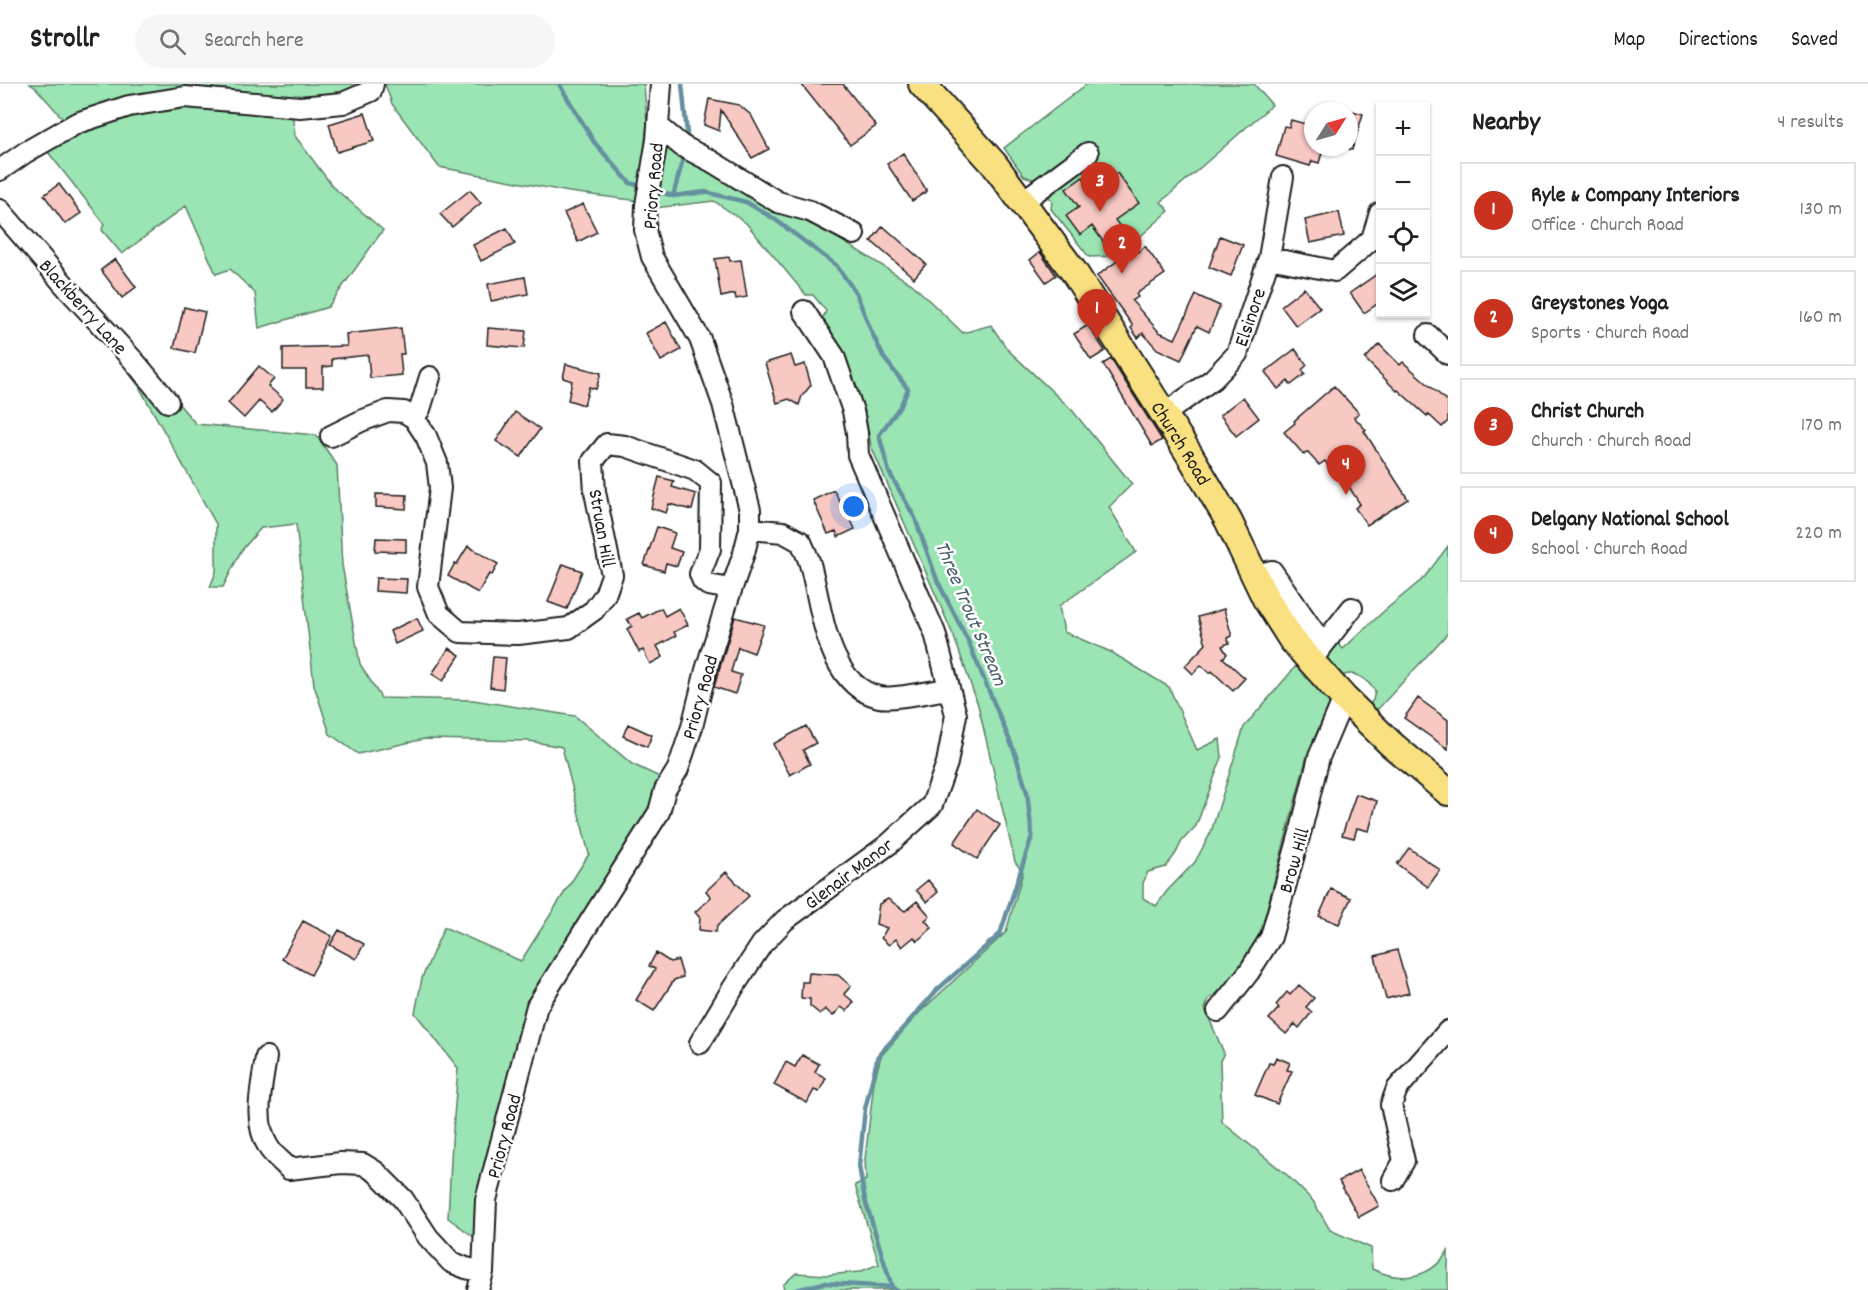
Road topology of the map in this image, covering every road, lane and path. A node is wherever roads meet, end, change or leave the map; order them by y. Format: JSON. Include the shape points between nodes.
{"nodes":[{"id":1,"x":373,"y":84,"type":"edge"},
{"id":2,"x":661,"y":84,"type":"edge"},
{"id":3,"x":922,"y":84,"type":"edge"},
{"id":4,"x":658,"y":126,"type":"junction"},
{"id":5,"x":1088,"y":153,"type":"dead end"},
{"id":6,"x":0,"y":170,"type":"edge"},
{"id":7,"x":1282,"y":177,"type":"dead end"},
{"id":8,"x":1022,"y":202,"type":"junction"},
{"id":9,"x":0,"y":210,"type":"edge"},
{"id":10,"x":1376,"y":226,"type":"edge"},
{"id":11,"x":854,"y":234,"type":"dead end"},
{"id":12,"x":1269,"y":258,"type":"junction"},
{"id":13,"x":804,"y":311,"type":"dead end"},
{"id":14,"x":1428,"y":335,"type":"dead end"},
{"id":15,"x":1448,"y":354,"type":"edge"},
{"id":16,"x":430,"y":377,"type":"dead end"},
{"id":17,"x":168,"y":402,"type":"dead end"},
{"id":18,"x":1163,"y":415,"type":"junction"},
{"id":19,"x":414,"y":418,"type":"junction"},
{"id":20,"x":331,"y":436,"type":"dead end"},
{"id":21,"x":750,"y":529,"type":"junction"},
{"id":22,"x":731,"y":589,"type":"junction"},
{"id":23,"x":1352,"y":608,"type":"dead end"},
{"id":24,"x":1317,"y":653,"type":"junction"},
{"id":25,"x":948,"y":689,"type":"junction"},
{"id":26,"x":1344,"y":698,"type":"junction"},
{"id":27,"x":1448,"y":792,"type":"edge"},
{"id":28,"x":1218,"y":1011,"type":"dead end"},
{"id":29,"x":1448,"y":1031,"type":"edge"},
{"id":30,"x":700,"y":1043,"type":"dead end"},
{"id":31,"x":266,"y":1057,"type":"dead end"},
{"id":32,"x":1393,"y":1180,"type":"dead end"},
{"id":33,"x":481,"y":1281,"type":"edge"}],
"edges":[{"from":1,"to":6,"type":"street","via":[[371,91],[344,103],[300,107],[186,97],[129,106],[77,123]]},
{"from":2,"to":4,"type":"street","name":"Priory Road"},
{"from":3,"to":8,"type":"main road","name":"Church Road","via":[[994,164]]},
{"from":4,"to":11,"type":"street","via":[[687,149],[778,202],[810,212]]},
{"from":4,"to":21,"type":"street","name":"Priory Road","via":[[645,230],[652,257],[700,339],[723,404],[750,510]]},
{"from":5,"to":8,"type":"street"},
{"from":7,"to":12,"type":"street","name":"Elsinore"},
{"from":8,"to":18,"type":"main road","name":"Church Road","via":[[1074,272]]},
{"from":9,"to":17,"type":"street","name":"Blackberry Lane"},
{"from":10,"to":12,"type":"street","via":[[1372,239],[1335,272]]},
{"from":12,"to":18,"type":"street","name":"Elsinore","via":[[1237,354],[1213,379]]},
{"from":13,"to":25,"type":"street","name":"Glenair Manor","via":[[834,356],[853,411],[858,455],[935,633]]},
{"from":14,"to":15,"type":"street"},
{"from":16,"to":19,"type":"street"},
{"from":18,"to":24,"type":"main road","name":"Church Road","via":[[1228,520],[1266,599],[1287,632]]},
{"from":19,"to":20,"type":"street","via":[[404,412],[388,411]]},
{"from":19,"to":22,"type":"street","name":"Struan Hill","via":[[437,463],[440,488],[428,587],[440,614],[460,632],[518,634],[569,628],[594,610],[612,575],[595,492],[593,461],[607,444],[625,446],[695,470],[711,483],[710,549],[700,574],[708,585]]},
{"from":21,"to":22,"type":"street","name":"Priory Road"},
{"from":21,"to":25,"type":"street","via":[[783,532],[801,542],[810,563],[824,629],[835,657],[853,685],[880,698]]},
{"from":22,"to":33,"type":"street","name":"Priory Road","via":[[692,727],[659,812],[537,1006],[486,1200]]},
{"from":23,"to":24,"type":"street"},
{"from":24,"to":26,"type":"main road","name":"Church Road"},
{"from":25,"to":30,"type":"street","name":"Glenair Manor","via":[[956,715],[947,763],[932,805],[889,844],[785,920],[762,945]]},
{"from":26,"to":27,"type":"main road","name":"Church Road"},
{"from":26,"to":28,"type":"street","name":"Brow Hill","via":[[1319,757],[1270,937]]},
{"from":29,"to":32,"type":"street","via":[[1397,1089],[1391,1105],[1404,1161]]},
{"from":31,"to":33,"type":"street","via":[[260,1122],[269,1148],[289,1169],[363,1164],[403,1199],[428,1237],[451,1262]]}]}
